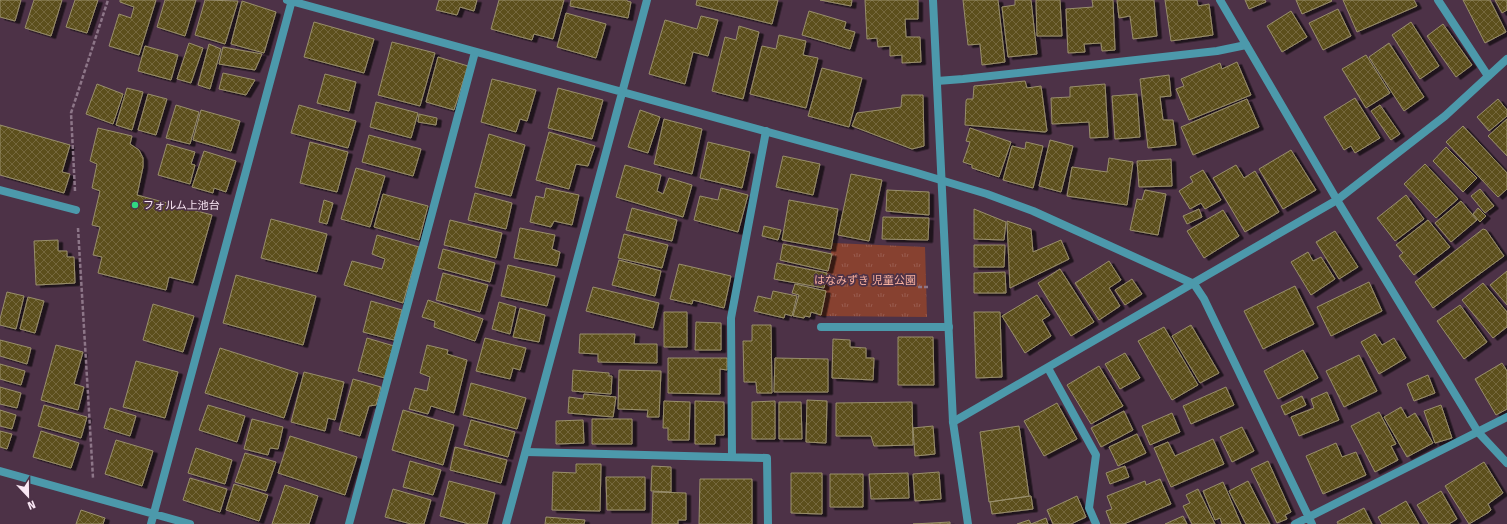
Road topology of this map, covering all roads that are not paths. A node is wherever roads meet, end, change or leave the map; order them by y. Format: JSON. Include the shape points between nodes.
{"nodes":[{"id":1,"x":291,"y":0,"type":"edge"},
{"id":2,"x":647,"y":0,"type":"edge"},
{"id":3,"x":933,"y":0,"type":"edge"},
{"id":4,"x":1220,"y":0,"type":"edge"},
{"id":5,"x":1438,"y":0,"type":"edge"},
{"id":6,"x":1246,"y":45,"type":"junction"},
{"id":7,"x":476,"y":52,"type":"junction"},
{"id":8,"x":1507,"y":59,"type":"edge"},
{"id":9,"x":1488,"y":76,"type":"junction"},
{"id":10,"x":937,"y":80,"type":"junction"},
{"id":11,"x":623,"y":92,"type":"junction"},
{"id":12,"x":766,"y":131,"type":"junction"},
{"id":13,"x":941,"y":179,"type":"junction"},
{"id":14,"x":0,"y":190,"type":"edge"},
{"id":15,"x":1337,"y":200,"type":"junction"},
{"id":16,"x":76,"y":210,"type":"road end"},
{"id":17,"x":1194,"y":284,"type":"junction"},
{"id":18,"x":820,"y":327,"type":"dead end"},
{"id":19,"x":949,"y":327,"type":"junction"},
{"id":20,"x":1048,"y":368,"type":"junction"},
{"id":21,"x":1507,"y":417,"type":"edge"},
{"id":22,"x":953,"y":422,"type":"junction"},
{"id":23,"x":1478,"y":432,"type":"junction"},
{"id":24,"x":526,"y":452,"type":"junction"},
{"id":25,"x":732,"y":457,"type":"junction"},
{"id":26,"x":1507,"y":463,"type":"edge"},
{"id":27,"x":0,"y":471,"type":"edge"},
{"id":28,"x":154,"y":514,"type":"junction"},
{"id":29,"x":1311,"y":521,"type":"edge"},
{"id":30,"x":151,"y":524,"type":"edge"},
{"id":31,"x":190,"y":524,"type":"edge"},
{"id":32,"x":349,"y":524,"type":"edge"},
{"id":33,"x":506,"y":524,"type":"edge"},
{"id":34,"x":768,"y":524,"type":"edge"},
{"id":35,"x":968,"y":524,"type":"edge"},
{"id":36,"x":1096,"y":524,"type":"edge"},
{"id":37,"x":1295,"y":524,"type":"edge"}],
"edges":[{"from":1,"to":7,"type":"street"},
{"from":1,"to":28,"type":"street"},
{"from":2,"to":11,"type":"street"},
{"from":3,"to":10,"type":"street"},
{"from":4,"to":6,"type":"street"},
{"from":5,"to":9,"type":"street"},
{"from":6,"to":10,"type":"street","via":[[1217,51]]},
{"from":6,"to":15,"type":"street"},
{"from":7,"to":11,"type":"street"},
{"from":7,"to":32,"type":"street"},
{"from":8,"to":9,"type":"street"},
{"from":9,"to":15,"type":"street","via":[[1445,116]]},
{"from":10,"to":13,"type":"street"},
{"from":11,"to":12,"type":"street"},
{"from":11,"to":24,"type":"street"},
{"from":12,"to":13,"type":"street"},
{"from":12,"to":25,"type":"street","via":[[731,318]]},
{"from":13,"to":17,"type":"street","via":[[1033,211]]},
{"from":13,"to":19,"type":"street"},
{"from":14,"to":16,"type":"street"},
{"from":15,"to":17,"type":"street"},
{"from":15,"to":23,"type":"street"},
{"from":17,"to":20,"type":"street"},
{"from":17,"to":29,"type":"street"},
{"from":18,"to":19,"type":"street"},
{"from":19,"to":22,"type":"street"},
{"from":20,"to":22,"type":"street"},
{"from":20,"to":36,"type":"street","via":[[1096,455],[1089,508]]},
{"from":21,"to":23,"type":"street"},
{"from":22,"to":35,"type":"street"},
{"from":23,"to":26,"type":"street"},
{"from":23,"to":29,"type":"street"},
{"from":24,"to":25,"type":"street"},
{"from":24,"to":33,"type":"street"},
{"from":25,"to":34,"type":"street","via":[[768,458]]},
{"from":27,"to":28,"type":"street"},
{"from":28,"to":30,"type":"street"},
{"from":28,"to":31,"type":"street"},
{"from":29,"to":37,"type":"street"}]}
